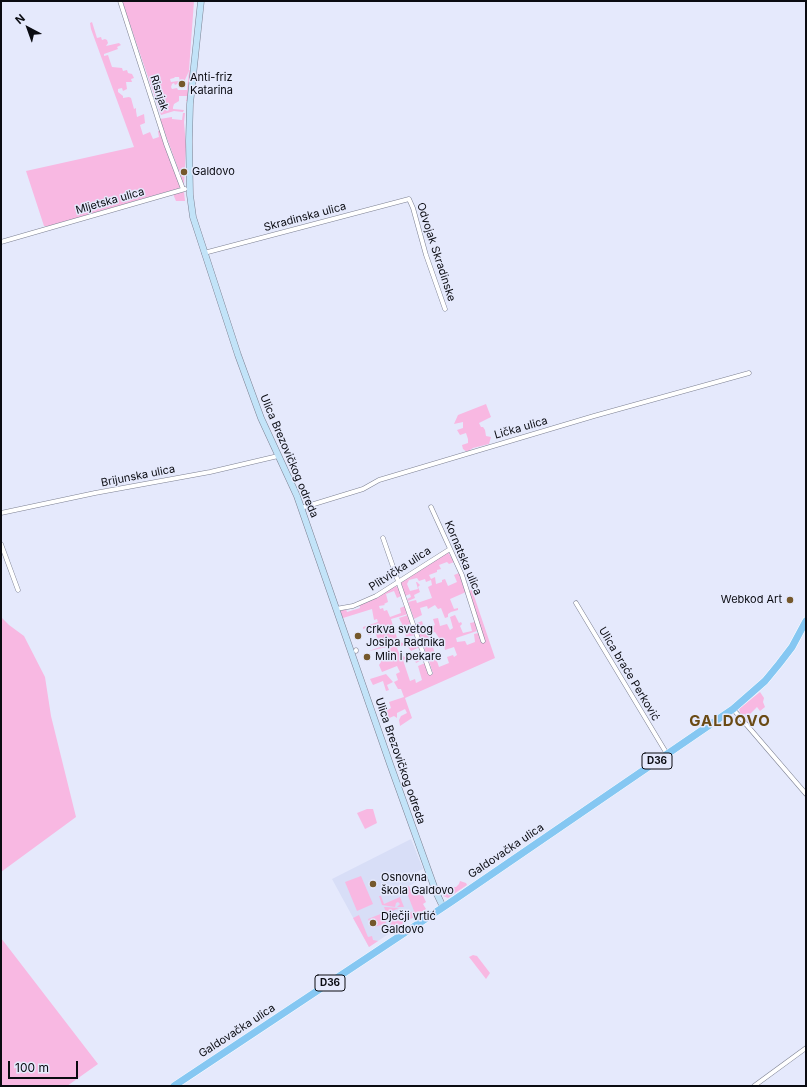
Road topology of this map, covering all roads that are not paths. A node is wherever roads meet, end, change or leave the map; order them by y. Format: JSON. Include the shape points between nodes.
{"nodes":[{"id":1,"x":120,"y":1,"type":"edge"},
{"id":2,"x":201,"y":1,"type":"edge"},
{"id":3,"x":190,"y":188,"type":"junction"},
{"id":4,"x":184,"y":189,"type":"junction"},
{"id":5,"x":410,"y":201,"type":"joint"},
{"id":6,"x":1,"y":242,"type":"edge"},
{"id":7,"x":204,"y":254,"type":"junction"},
{"id":8,"x":445,"y":309,"type":"dead end"},
{"id":9,"x":749,"y":373,"type":"dead end"},
{"id":10,"x":278,"y":456,"type":"junction"},
{"id":11,"x":431,"y":507,"type":"dead end"},
{"id":12,"x":301,"y":508,"type":"junction"},
{"id":13,"x":1,"y":513,"type":"edge"},
{"id":14,"x":383,"y":538,"type":"dead end"},
{"id":15,"x":1,"y":544,"type":"edge"},
{"id":16,"x":450,"y":549,"type":"junction"},
{"id":17,"x":398,"y":581,"type":"junction"},
{"id":18,"x":18,"y":590,"type":"dead end"},
{"id":19,"x":576,"y":603,"type":"dead end"},
{"id":20,"x":336,"y":609,"type":"junction"},
{"id":21,"x":806,"y":621,"type":"edge"},
{"id":22,"x":483,"y":641,"type":"dead end"},
{"id":23,"x":430,"y":673,"type":"dead end"},
{"id":24,"x":733,"y":709,"type":"junction"},
{"id":25,"x":667,"y":754,"type":"junction"},
{"id":26,"x":806,"y":794,"type":"edge"},
{"id":27,"x":443,"y":907,"type":"junction"},
{"id":28,"x":806,"y":1048,"type":"edge"},
{"id":29,"x":174,"y":1086,"type":"edge"},
{"id":30,"x":754,"y":1086,"type":"edge"}],
"edges":[{"from":1,"to":4,"type":"street","name":"Risnjak","via":[[166,144]]},
{"from":2,"to":3,"type":"main road","name":"Ulica Brezovičkog odreda","via":[[190,104]]},
{"from":3,"to":4,"type":"street","name":"Mljetska ulica"},
{"from":3,"to":7,"type":"main road","name":"Ulica Brezovičkog odreda","via":[[193,217]]},
{"from":4,"to":6,"type":"street","name":"Mljetska ulica"},
{"from":5,"to":7,"type":"street","name":"Skradinska ulica","via":[[408,199]]},
{"from":5,"to":8,"type":"street","name":"Odvojak Skradinske"},
{"from":7,"to":10,"type":"main road","name":"Ulica Brezovičkog odreda","via":[[261,418]]},
{"from":9,"to":12,"type":"street","name":"Lička ulica","via":[[379,480],[363,489]]},
{"from":10,"to":12,"type":"main road","name":"Ulica Brezovičkog odreda"},
{"from":10,"to":13,"type":"street","name":"Brijunska ulica"},
{"from":11,"to":16,"type":"street","name":"Kornatska ulica"},
{"from":12,"to":20,"type":"main road","name":"Ulica Brezovičkog odreda"},
{"from":14,"to":17,"type":"street"},
{"from":15,"to":18,"type":"street"},
{"from":16,"to":17,"type":"street","name":"Plitvička ulica"},
{"from":16,"to":22,"type":"street","name":"Kornatska ulica","via":[[462,575]]},
{"from":17,"to":20,"type":"street","name":"Plitvička ulica","via":[[363,602]]},
{"from":17,"to":23,"type":"street"},
{"from":19,"to":25,"type":"street","name":"Ulica braće Perković"},
{"from":20,"to":27,"type":"main road","name":"Ulica Brezovičkog odreda"},
{"from":21,"to":24,"type":"main road","name":"Galdovačka ulica","number":"D36","via":[[779,664]]},
{"from":24,"to":25,"type":"main road","name":"Galdovačka ulica","number":"D36"},
{"from":24,"to":26,"type":"street"},
{"from":25,"to":27,"type":"main road","name":"Galdovačka ulica","number":"D36"},
{"from":27,"to":29,"type":"main road","name":"Galdovačka ulica","number":"D36"},
{"from":28,"to":30,"type":"street"}]}
